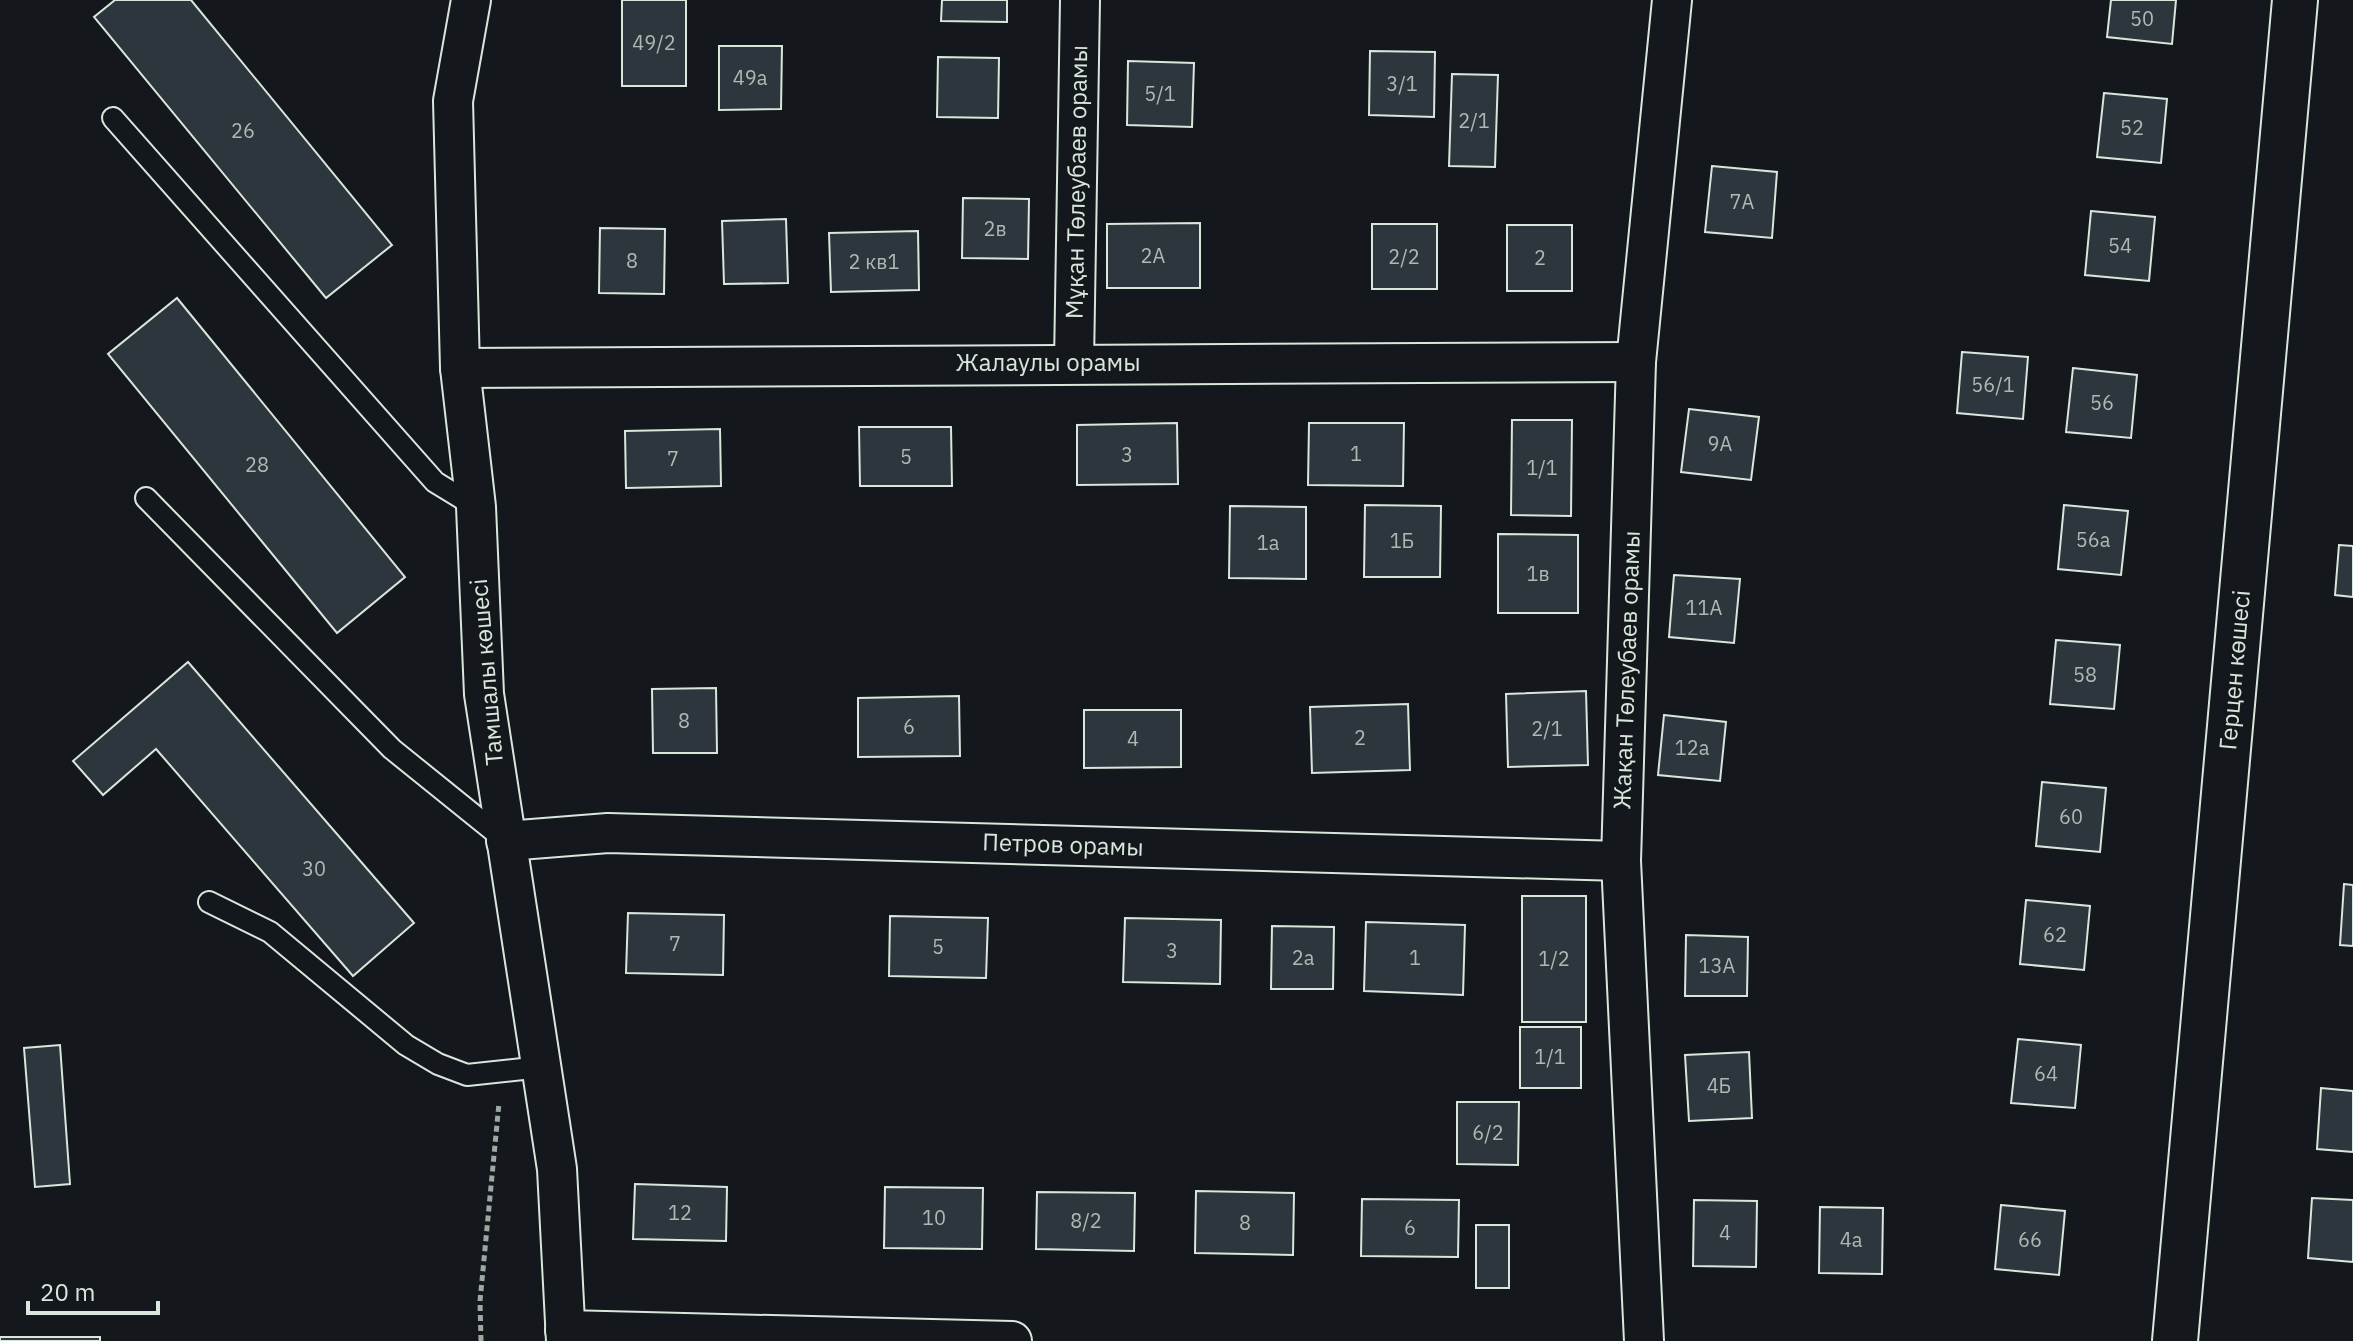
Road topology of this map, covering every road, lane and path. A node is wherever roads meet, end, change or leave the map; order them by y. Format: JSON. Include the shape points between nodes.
{"nodes":[{"id":1,"x":471,"y":0,"type":"edge"},
{"id":2,"x":1080,"y":0,"type":"edge"},
{"id":3,"x":1672,"y":0,"type":"edge"},
{"id":4,"x":2295,"y":0,"type":"edge"},
{"id":5,"x":113,"y":118,"type":"dead end"},
{"id":6,"x":1636,"y":362,"type":"junction"},
{"id":7,"x":1074,"y":363,"type":"junction"},
{"id":8,"x":460,"y":368,"type":"junction"},
{"id":9,"x":146,"y":498,"type":"dead end"},
{"id":10,"x":476,"y":507,"type":"junction"},
{"id":11,"x":506,"y":841,"type":"junction"},
{"id":12,"x":1621,"y":861,"type":"junction"},
{"id":13,"x":209,"y":902,"type":"dead end"},
{"id":14,"x":541,"y":1067,"type":"junction"},
{"id":15,"x":502,"y":1071,"type":"junction"},
{"id":16,"x":565,"y":1335,"type":"edge"},
{"id":17,"x":481,"y":1341,"type":"edge"},
{"id":18,"x":1012,"y":1341,"type":"edge"},
{"id":19,"x":1644,"y":1341,"type":"edge"},
{"id":20,"x":2175,"y":1341,"type":"edge"}],
"edges":[{"from":1,"to":8,"type":"street","name":"Тамшалы көшесі","via":[[453,101]]},
{"from":2,"to":7,"type":"street","name":"Мұқан Төлеубаев орамы"},
{"from":3,"to":6,"type":"street","name":"Жақан Төлеубаев орамы"},
{"from":4,"to":20,"type":"street","name":"Герцен көшесі"},
{"from":5,"to":10,"type":"lane","via":[[435,482]]},
{"from":6,"to":7,"type":"street","name":"Жалаулы орамы"},
{"from":6,"to":12,"type":"street","name":"Жақан Төлеубаев орамы"},
{"from":7,"to":8,"type":"street","name":"Жалаулы орамы"},
{"from":8,"to":10,"type":"street","name":"Тамшалы көшесі"},
{"from":9,"to":11,"type":"lane","via":[[392,749]]},
{"from":10,"to":11,"type":"street","name":"Тамшалы көшесі","via":[[484,694]]},
{"from":11,"to":12,"type":"street","name":"Петров орамы","via":[[608,833]]},
{"from":11,"to":14,"type":"street","name":"Тамшалы көшесі"},
{"from":12,"to":19,"type":"street","name":"Жақан Төлеубаев орамы"},
{"from":13,"to":15,"type":"lane","via":[[270,932],[406,1045],[438,1064],[467,1075]]},
{"from":14,"to":15,"type":"lane"},
{"from":14,"to":16,"type":"street","name":"Тамшалы көшесі","via":[[557,1169]]},
{"from":15,"to":17,"type":"path","via":[[480,1301]]},
{"from":16,"to":18,"type":"street"}]}
